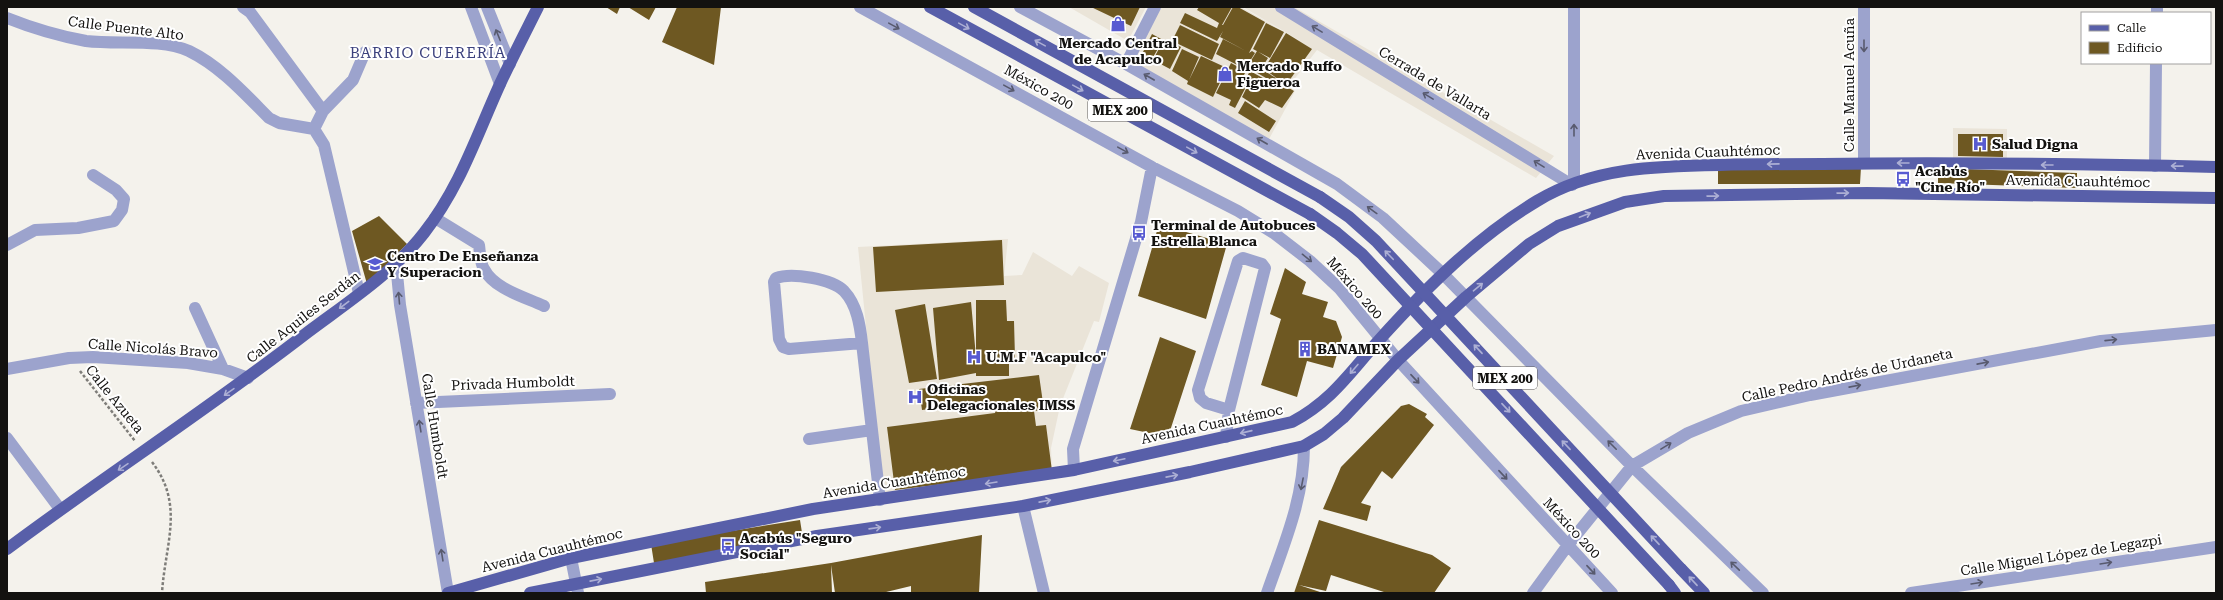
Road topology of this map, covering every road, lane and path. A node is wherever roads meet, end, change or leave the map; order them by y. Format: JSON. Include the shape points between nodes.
{"nodes":[{"id":1,"x":243,"y":7,"type":"edge"},
{"id":2,"x":471,"y":7,"type":"edge"},
{"id":3,"x":487,"y":7,"type":"edge"},
{"id":4,"x":538,"y":7,"type":"edge"},
{"id":5,"x":860,"y":7,"type":"edge"},
{"id":6,"x":930,"y":7,"type":"edge"},
{"id":7,"x":974,"y":7,"type":"edge"},
{"id":8,"x":1020,"y":7,"type":"edge"},
{"id":9,"x":1155,"y":7,"type":"edge"},
{"id":10,"x":1281,"y":7,"type":"edge"},
{"id":11,"x":1574,"y":7,"type":"edge"},
{"id":12,"x":1864,"y":7,"type":"edge"},
{"id":13,"x":7,"y":18,"type":"edge"},
{"id":14,"x":365,"y":52,"type":"dead end"},
{"id":15,"x":510,"y":64,"type":"junction"},
{"id":16,"x":1126,"y":64,"type":"junction"},
{"id":17,"x":2156,"y":64,"type":"edge"},
{"id":18,"x":500,"y":84,"type":"junction"},
{"id":19,"x":323,"y":111,"type":"junction"},
{"id":20,"x":314,"y":129,"type":"junction"},
{"id":21,"x":1864,"y":163,"type":"junction"},
{"id":22,"x":1152,"y":166,"type":"junction"},
{"id":23,"x":2155,"y":166,"type":"junction"},
{"id":24,"x":2216,"y":167,"type":"edge"},
{"id":25,"x":93,"y":175,"type":"dead end"},
{"id":26,"x":1573,"y":184,"type":"junction"},
{"id":27,"x":2216,"y":198,"type":"edge"},
{"id":28,"x":435,"y":218,"type":"junction"},
{"id":29,"x":7,"y":245,"type":"edge"},
{"id":30,"x":396,"y":263,"type":"junction"},
{"id":31,"x":1442,"y":273,"type":"junction"},
{"id":32,"x":359,"y":293,"type":"junction"},
{"id":33,"x":1466,"y":298,"type":"junction"},
{"id":34,"x":544,"y":306,"type":"dead end"},
{"id":35,"x":194,"y":308,"type":"dead end"},
{"id":36,"x":2216,"y":330,"type":"edge"},
{"id":37,"x":1380,"y":340,"type":"junction"},
{"id":38,"x":862,"y":343,"type":"junction"},
{"id":39,"x":69,"y":358,"type":"junction"},
{"id":40,"x":1398,"y":360,"type":"junction"},
{"id":41,"x":7,"y":369,"type":"edge"},
{"id":42,"x":223,"y":369,"type":"junction"},
{"id":43,"x":248,"y":378,"type":"junction"},
{"id":44,"x":610,"y":394,"type":"dead end"},
{"id":45,"x":416,"y":403,"type":"junction"},
{"id":46,"x":1229,"y":410,"type":"junction"},
{"id":47,"x":872,"y":430,"type":"junction"},
{"id":48,"x":1226,"y":437,"type":"junction"},
{"id":49,"x":7,"y":438,"type":"edge"},
{"id":50,"x":810,"y":439,"type":"dead end"},
{"id":51,"x":1304,"y":446,"type":"junction"},
{"id":52,"x":144,"y":452,"type":"junction"},
{"id":53,"x":1632,"y":466,"type":"junction"},
{"id":54,"x":1074,"y":470,"type":"junction"},
{"id":55,"x":880,"y":500,"type":"junction"},
{"id":56,"x":1023,"y":506,"type":"junction"},
{"id":57,"x":60,"y":509,"type":"junction"},
{"id":58,"x":1568,"y":545,"type":"junction"},
{"id":59,"x":2216,"y":547,"type":"edge"},
{"id":60,"x":7,"y":549,"type":"edge"},
{"id":61,"x":571,"y":558,"type":"junction"},
{"id":62,"x":578,"y":588,"type":"edge"},
{"id":63,"x":1672,"y":589,"type":"edge"},
{"id":64,"x":162,"y":593,"type":"edge"},
{"id":65,"x":448,"y":593,"type":"edge"},
{"id":66,"x":530,"y":593,"type":"edge"},
{"id":67,"x":1044,"y":593,"type":"edge"},
{"id":68,"x":1267,"y":593,"type":"edge"},
{"id":69,"x":1533,"y":593,"type":"edge"},
{"id":70,"x":1612,"y":593,"type":"edge"},
{"id":71,"x":1704,"y":593,"type":"edge"},
{"id":72,"x":1763,"y":593,"type":"edge"},
{"id":73,"x":1911,"y":593,"type":"edge"}],
"edges":[{"from":1,"to":19,"type":"street","via":[[250,12]]},
{"from":2,"to":18,"type":"street"},
{"from":15,"to":3,"type":"street","one_way":true},
{"from":4,"to":15,"type":"main road","name":"Calle Aquiles Serdán"},
{"from":5,"to":22,"type":"street","name":"México 200","one_way":true},
{"from":6,"to":63,"type":"main road","name":"México 200","number":"MEX 200","one_way":true,"bridge":true,"via":[[1310,214],[1337,233],[1362,254]]},
{"from":71,"to":7,"type":"main road","number":"MEX 200","one_way":true,"bridge":true,"via":[[1376,242],[1349,217],[1320,197]]},
{"from":8,"to":16,"type":"street"},
{"from":9,"to":16,"type":"street"},
{"from":26,"to":10,"type":"street","name":"Cerrada de Vallarta","one_way":true},
{"from":26,"to":11,"type":"street","one_way":true},
{"from":12,"to":21,"type":"street","name":"Calle Manuel Acuña","one_way":true},
{"from":13,"to":20,"type":"street","name":"Calle Puente Alto","via":[[87,41],[155,45],[188,51],[210,63],[269,118],[279,124]]},
{"from":14,"to":19,"type":"street","via":[[353,80]]},
{"from":15,"to":18,"type":"main road","name":"Calle Aquiles Serdán"},
{"from":31,"to":16,"type":"street","one_way":true,"via":[[1383,218],[1338,184]]},
{"from":17,"to":23,"type":"street"},
{"from":18,"to":28,"type":"main road","name":"Calle Aquiles Serdán","via":[[466,165]]},
{"from":19,"to":20,"type":"street"},
{"from":20,"to":32,"type":"street","via":[[324,145]]},
{"from":23,"to":21,"type":"main road","name":"Avenida Cuauhtémoc","one_way":true},
{"from":21,"to":26,"type":"main road","name":"Avenida Cuauhtémoc","one_way":true,"via":[[1657,166],[1616,171]]},
{"from":22,"to":37,"type":"street","name":"México 200","one_way":true,"via":[[1238,211],[1275,234],[1339,288]]},
{"from":22,"to":54,"type":"street","via":[[1141,222],[1073,449]]},
{"from":24,"to":23,"type":"main road","name":"Avenida Cuauhtémoc","one_way":true},
{"from":25,"to":29,"type":"street","via":[[116,190],[124,199],[122,210],[114,221],[78,228],[35,230]]},
{"from":26,"to":31,"type":"main road","name":"Avenida Cuauhtémoc","via":[[1539,199]]},
{"from":33,"to":27,"type":"main road","name":"Avenida Cuauhtémoc","one_way":true,"via":[[1529,244],[1558,226],[1625,202],[1656,197],[1867,193]]},
{"from":28,"to":30,"type":"main road","name":"Calle Aquiles Serdán","via":[[423,235]]},
{"from":28,"to":34,"type":"street","via":[[479,245],[483,269],[492,280]]},
{"from":30,"to":32,"type":"main road","name":"Calle Aquiles Serdán"},
{"from":45,"to":30,"type":"street","name":"Calle Humboldt","one_way":true},
{"from":31,"to":33,"type":"street"},
{"from":31,"to":37,"type":"main road","name":"Avenida Cuauhtémoc"},
{"from":32,"to":43,"type":"main road","name":"Calle Aquiles Serdán","one_way":true},
{"from":33,"to":40,"type":"main road","name":"Avenida Cuauhtémoc"},
{"from":53,"to":33,"type":"street","one_way":true},
{"from":35,"to":42,"type":"street"},
{"from":53,"to":36,"type":"street","name":"Calle Pedro Andrés de Urdaneta","one_way":true,"via":[[1688,433],[1741,411],[1810,395],[2101,341]]},
{"from":37,"to":40,"type":"street","name":"México 200"},
{"from":37,"to":48,"type":"main road","name":"Avenida Cuauhtémoc","one_way":true,"via":[[1328,399],[1312,411],[1292,422]]},
{"from":38,"to":38,"type":"street","via":[[859,317],[843,291],[811,276],[776,278],[774,282],[778,332],[783,346],[789,349]]},
{"from":38,"to":47,"type":"street"},
{"from":39,"to":41,"type":"street","name":"Calle Nicolás Bravo"},
{"from":39,"to":42,"type":"street","name":"Calle Nicolás Bravo","via":[[93,357],[188,363]]},
{"from":39,"to":52,"type":"path","name":"Calle Azueta"},
{"from":40,"to":51,"type":"main road","name":"Avenida Cuauhtémoc","via":[[1343,418]]},
{"from":40,"to":58,"type":"street","name":"México 200","one_way":true},
{"from":42,"to":43,"type":"street","name":"Calle Nicolás Bravo"},
{"from":43,"to":52,"type":"main road","name":"Calle Aquiles Serdán","one_way":true},
{"from":44,"to":45,"type":"street","name":"Privada Humboldt"},
{"from":65,"to":45,"type":"street","name":"Calle Humboldt","one_way":true},
{"from":46,"to":46,"type":"street","via":[[1265,268],[1262,264],[1243,258],[1238,261],[1198,390],[1200,398],[1206,403]]},
{"from":46,"to":48,"type":"street"},
{"from":47,"to":50,"type":"street"},
{"from":47,"to":55,"type":"street"},
{"from":48,"to":54,"type":"main road","name":"Avenida Cuauhtémoc","one_way":true},
{"from":49,"to":57,"type":"street"},
{"from":56,"to":51,"type":"main road","name":"Avenida Cuauhtémoc","one_way":true},
{"from":51,"to":68,"type":"street","one_way":true,"via":[[1304,472],[1299,499]]},
{"from":52,"to":57,"type":"main road","name":"Calle Aquiles Serdán","one_way":true},
{"from":52,"to":64,"type":"path","name":"Calle Azueta","via":[[163,476],[169,491],[170,536]]},
{"from":53,"to":58,"type":"street","name":"Calle Pedro Andrés de Urdaneta"},
{"from":72,"to":53,"type":"street","one_way":true},
{"from":54,"to":55,"type":"main road","name":"Avenida Cuauhtémoc","one_way":true},
{"from":55,"to":61,"type":"main road","name":"Avenida Cuauhtémoc","via":[[813,510]]},
{"from":62,"to":56,"type":"main road","name":"Avenida Cuauhtémoc","one_way":true,"via":[[818,536]]},
{"from":56,"to":67,"type":"street"},
{"from":57,"to":60,"type":"main road","name":"Calle Aquiles Serdán"},
{"from":58,"to":69,"type":"street","name":"Calle Pedro Andrés de Urdaneta"},
{"from":58,"to":70,"type":"street","name":"México 200","one_way":true},
{"from":73,"to":59,"type":"street","name":"Calle Miguel López de Legazpi","one_way":true},
{"from":61,"to":62,"type":"street"},
{"from":61,"to":65,"type":"main road","name":"Avenida Cuauhtémoc"},
{"from":62,"to":66,"type":"main road","name":"Avenida Cuauhtémoc"}]}
